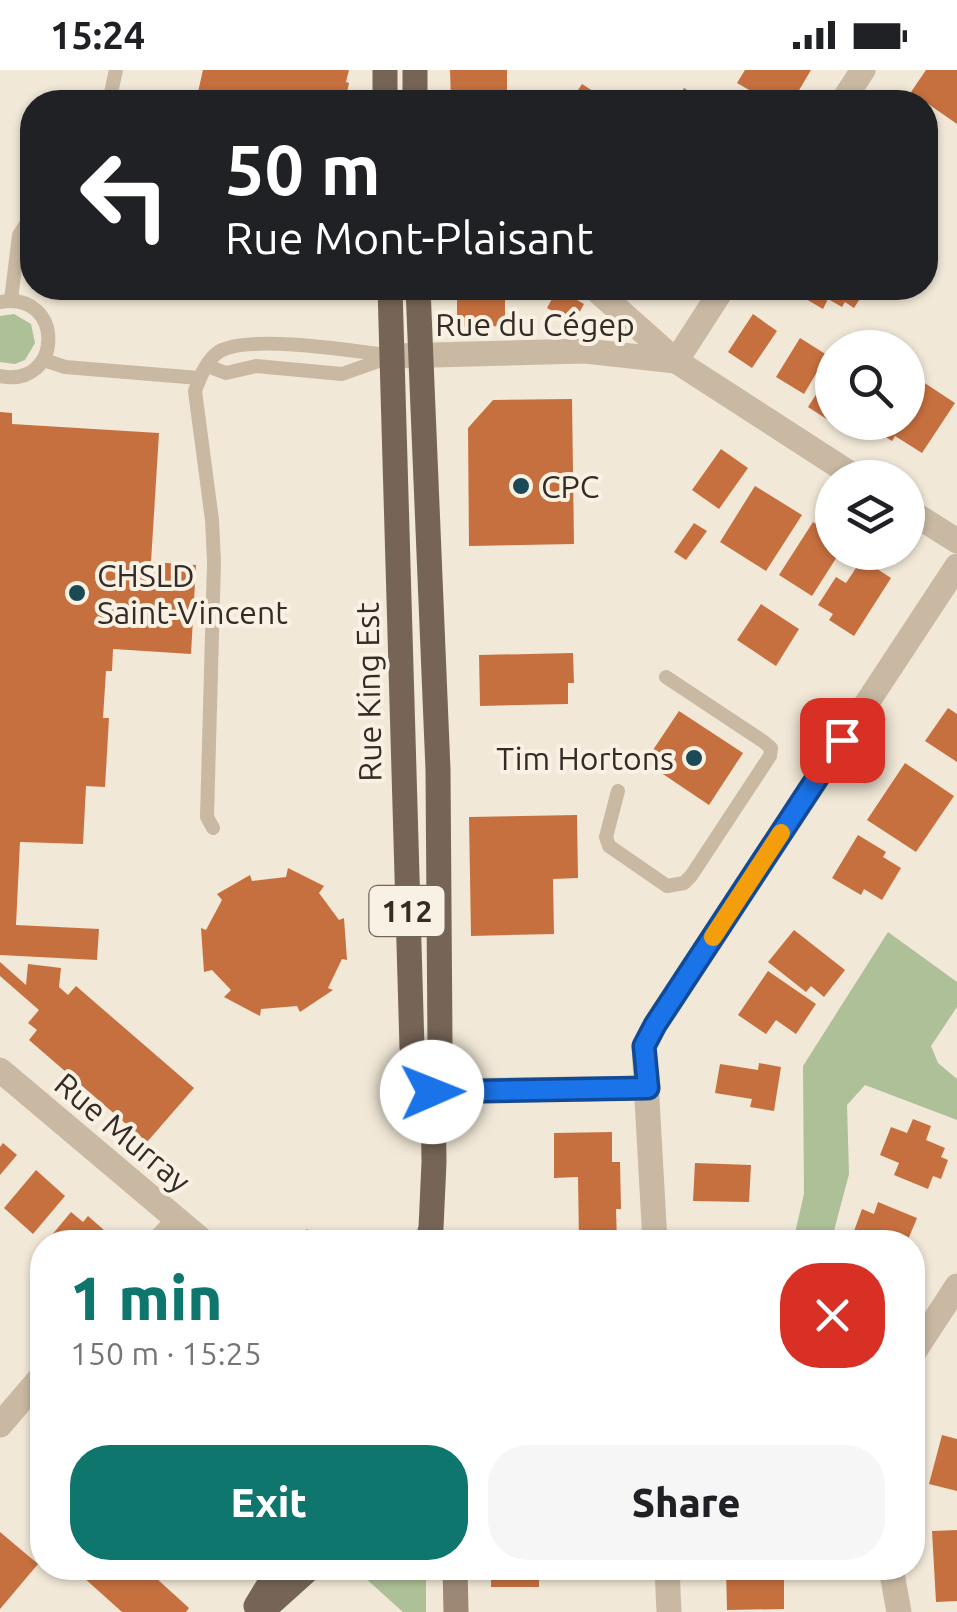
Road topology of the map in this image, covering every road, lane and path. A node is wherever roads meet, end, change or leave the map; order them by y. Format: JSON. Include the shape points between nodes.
{"nodes":[{"id":1,"x":20,"y":235,"type":"edge"},
{"id":2,"x":393,"y":300,"type":"edge"},
{"id":3,"x":416,"y":300,"type":"edge"},
{"id":4,"x":608,"y":300,"type":"edge"},
{"id":5,"x":715,"y":300,"type":"edge"},
{"id":6,"x":6,"y":301,"type":"edge"},
{"id":7,"x":406,"y":356,"type":"junction"},
{"id":8,"x":44,"y":360,"type":"junction"},
{"id":9,"x":676,"y":360,"type":"junction"},
{"id":10,"x":203,"y":372,"type":"junction"},
{"id":11,"x":0,"y":376,"type":"edge"},
{"id":12,"x":829,"y":460,"type":"edge"},
{"id":13,"x":925,"y":521,"type":"edge"},
{"id":14,"x":957,"y":541,"type":"edge"},
{"id":15,"x":957,"y":566,"type":"edge"},
{"id":16,"x":666,"y":677,"type":"dead end"},
{"id":17,"x":618,"y":791,"type":"dead end"},
{"id":18,"x":213,"y":828,"type":"dead end"},
{"id":19,"x":0,"y":1070,"type":"edge"},
{"id":20,"x":648,"y":1088,"type":"junction"},
{"id":21,"x":432,"y":1092,"type":"junction"},
{"id":22,"x":178,"y":1221,"type":"junction"},
{"id":23,"x":170,"y":1230,"type":"edge"},
{"id":24,"x":189,"y":1230,"type":"edge"},
{"id":25,"x":432,"y":1230,"type":"edge"},
{"id":26,"x":654,"y":1230,"type":"edge"},
{"id":27,"x":957,"y":1286,"type":"edge"},
{"id":28,"x":925,"y":1335,"type":"edge"},
{"id":29,"x":30,"y":1390,"type":"edge"},
{"id":30,"x":0,"y":1425,"type":"edge"},
{"id":31,"x":272,"y":1580,"type":"edge"},
{"id":32,"x":297,"y":1580,"type":"edge"},
{"id":33,"x":455,"y":1580,"type":"edge"},
{"id":34,"x":667,"y":1580,"type":"edge"},
{"id":35,"x":892,"y":1580,"type":"edge"},
{"id":36,"x":252,"y":1612,"type":"edge"},
{"id":37,"x":261,"y":1612,"type":"edge"},
{"id":38,"x":456,"y":1612,"type":"edge"},
{"id":39,"x":668,"y":1612,"type":"edge"},
{"id":40,"x":899,"y":1612,"type":"edge"}],
"edges":[{"from":1,"to":6,"type":"lane"},
{"from":2,"to":7,"type":"main road","name":"Rue King Est","number":"112"},
{"from":3,"to":7,"type":"main road","name":"Rue King Est","number":"112"},
{"from":4,"to":9,"type":"street","name":"Rue du Cégep"},
{"from":5,"to":9,"type":"street"},
{"from":6,"to":8,"type":"lane","via":[[36,310],[47,324]]},
{"from":7,"to":9,"type":"street","name":"Rue du Cégep","via":[[585,350]]},
{"from":7,"to":10,"type":"lane","via":[[342,374],[256,366]]},
{"from":7,"to":10,"type":"lane","via":[[255,343],[220,352]]},
{"from":7,"to":21,"type":"main road","name":"Rue King Est","number":"112","via":[[438,770],[440,1044]]},
{"from":7,"to":21,"type":"main road","name":"Rue King Est","number":"112","via":[[404,833],[412,1048]]},
{"from":8,"to":10,"type":"lane","via":[[66,368]]},
{"from":8,"to":11,"type":"lane","via":[[23,376]]},
{"from":9,"to":12,"type":"street","name":"Rue du Cégep"},
{"from":10,"to":18,"type":"lane","via":[[195,391],[214,562],[207,817]]},
{"from":13,"to":14,"type":"street"},
{"from":15,"to":20,"type":"street","via":[[655,1025],[644,1046]]},
{"from":16,"to":17,"type":"lane","via":[[764,742],[770,756],[692,876],[675,886],[608,846]]},
{"from":19,"to":22,"type":"street","name":"Rue Murray"},
{"from":20,"to":21,"type":"street"},
{"from":20,"to":26,"type":"street"},
{"from":21,"to":25,"type":"main road","name":"Rue King Est","number":"112"},
{"from":22,"to":23,"type":"street"},
{"from":22,"to":24,"type":"street","name":"Rue Murray"},
{"from":27,"to":28,"type":"street"},
{"from":29,"to":30,"type":"street"},
{"from":31,"to":36,"type":"main road"},
{"from":32,"to":37,"type":"main road"},
{"from":33,"to":38,"type":"street"},
{"from":34,"to":39,"type":"street"},
{"from":35,"to":40,"type":"street"}]}
